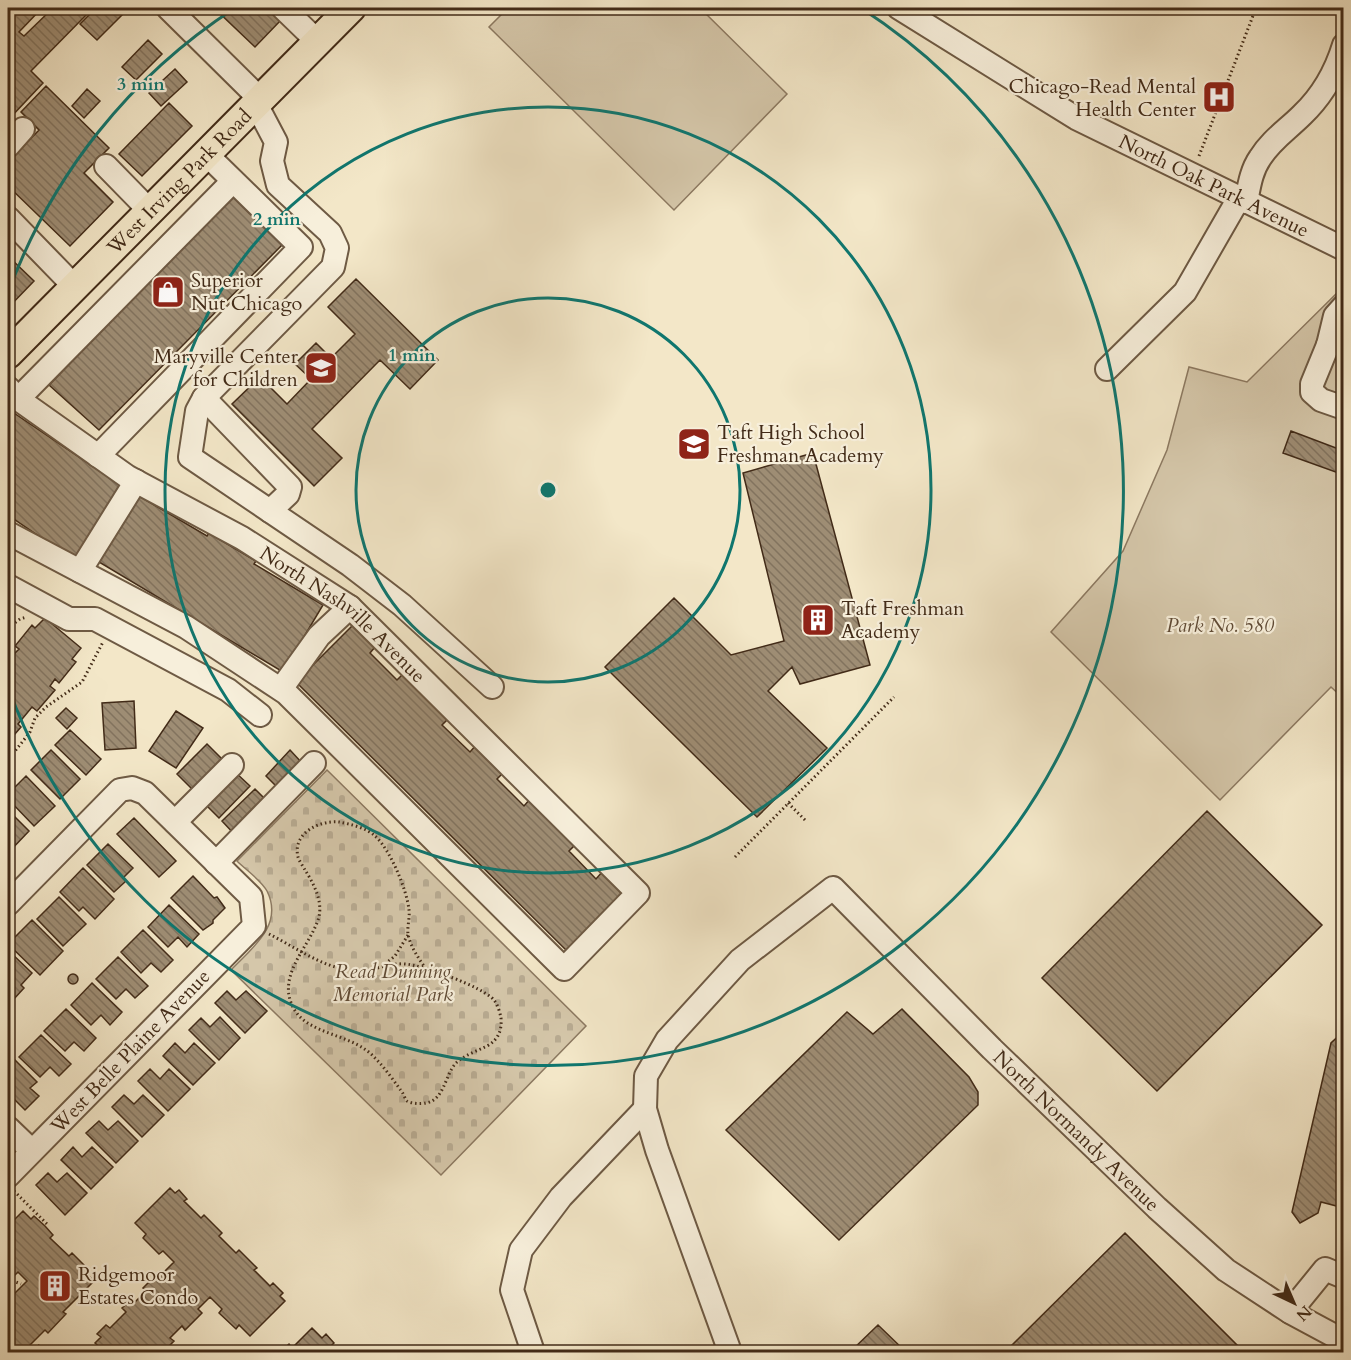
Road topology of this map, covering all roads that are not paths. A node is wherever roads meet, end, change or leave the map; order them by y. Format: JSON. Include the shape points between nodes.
{"nodes":[{"id":1,"x":168,"y":8,"type":"edge"},
{"id":2,"x":283,"y":8,"type":"edge"},
{"id":3,"x":351,"y":8,"type":"edge"},
{"id":4,"x":908,"y":10,"type":"edge"},
{"id":5,"x":317,"y":41,"type":"junction"},
{"id":6,"x":1344,"y":45,"type":"edge"},
{"id":7,"x":258,"y":101,"type":"junction"},
{"id":8,"x":206,"y":154,"type":"junction"},
{"id":9,"x":106,"y":166,"type":"dead end"},
{"id":10,"x":233,"y":181,"type":"junction"},
{"id":11,"x":1243,"y":200,"type":"junction"},
{"id":12,"x":150,"y":211,"type":"junction"},
{"id":13,"x":8,"y":218,"type":"edge"},
{"id":14,"x":1344,"y":249,"type":"edge"},
{"id":15,"x":75,"y":287,"type":"junction"},
{"id":16,"x":1344,"y":306,"type":"edge"},
{"id":17,"x":1335,"y":348,"type":"edge"},
{"id":18,"x":8,"y":354,"type":"edge"},
{"id":19,"x":1107,"y":369,"type":"dead end"},
{"id":20,"x":13,"y":394,"type":"edge"},
{"id":21,"x":204,"y":398,"type":"junction"},
{"id":22,"x":1344,"y":408,"type":"edge"},
{"id":23,"x":98,"y":456,"type":"junction"},
{"id":24,"x":136,"y":481,"type":"junction"},
{"id":25,"x":270,"y":511,"type":"junction"},
{"id":26,"x":8,"y":533,"type":"edge"},
{"id":27,"x":80,"y":572,"type":"junction"},
{"id":28,"x":12,"y":596,"type":"edge"},
{"id":29,"x":350,"y":607,"type":"junction"},
{"id":30,"x":492,"y":687,"type":"dead end"},
{"id":31,"x":281,"y":689,"type":"junction"},
{"id":32,"x":260,"y":715,"type":"dead end"},
{"id":33,"x":314,"y":763,"type":"dead end"},
{"id":34,"x":232,"y":765,"type":"dead end"},
{"id":35,"x":175,"y":822,"type":"junction"},
{"id":36,"x":216,"y":863,"type":"junction"},
{"id":37,"x":8,"y":904,"type":"edge"},
{"id":38,"x":645,"y":1109,"type":"junction"},
{"id":39,"x":8,"y":1128,"type":"edge"},
{"id":40,"x":32,"y":1151,"type":"junction"},
{"id":41,"x":10,"y":1183,"type":"edge"},
{"id":42,"x":1344,"y":1277,"type":"edge"},
{"id":43,"x":1290,"y":1312,"type":"junction"},
{"id":44,"x":1344,"y":1341,"type":"edge"},
{"id":45,"x":533,"y":1353,"type":"edge"},
{"id":46,"x":730,"y":1353,"type":"edge"}],
"edges":[{"from":1,"to":7,"type":"street"},
{"from":2,"to":5,"type":"street"},
{"from":3,"to":5,"type":"main road","name":"West Irving Park Road"},
{"from":4,"to":11,"type":"street","name":"North Oak Park Avenue","via":[[1076,118]]},
{"from":5,"to":7,"type":"main road","name":"West Irving Park Road"},
{"from":6,"to":11,"type":"street","via":[[1324,89],[1258,160]]},
{"from":7,"to":8,"type":"main road","name":"West Irving Park Road"},
{"from":7,"to":21,"type":"street","via":[[276,142],[272,161],[278,185],[330,233],[338,248],[333,267]]},
{"from":8,"to":10,"type":"street"},
{"from":8,"to":12,"type":"main road","name":"West Irving Park Road"},
{"from":9,"to":12,"type":"street"},
{"from":10,"to":20,"type":"street"},
{"from":10,"to":23,"type":"street","via":[[301,247]]},
{"from":11,"to":14,"type":"street","name":"North Oak Park Avenue"},
{"from":11,"to":19,"type":"street","via":[[1185,292]]},
{"from":12,"to":15,"type":"main road","name":"West Irving Park Road"},
{"from":13,"to":15,"type":"street"},
{"from":15,"to":18,"type":"main road","name":"West Irving Park Road"},
{"from":16,"to":17,"type":"street","via":[[1335,316]]},
{"from":17,"to":22,"type":"street","via":[[1312,384],[1312,392]]},
{"from":20,"to":23,"type":"street","name":"North Nashville Avenue"},
{"from":21,"to":25,"type":"street","via":[[290,487]]},
{"from":21,"to":25,"type":"street","via":[[197,411],[190,457]]},
{"from":23,"to":24,"type":"street","name":"North Nashville Avenue"},
{"from":24,"to":27,"type":"street"},
{"from":24,"to":29,"type":"street","name":"North Nashville Avenue","via":[[242,538]]},
{"from":25,"to":30,"type":"street","via":[[402,605]]},
{"from":26,"to":27,"type":"street"},
{"from":27,"to":31,"type":"street","via":[[186,627]]},
{"from":28,"to":32,"type":"street","via":[[66,626],[95,619],[228,690]]},
{"from":29,"to":31,"type":"street","via":[[319,636]]},
{"from":29,"to":31,"type":"street","name":"North Nashville Avenue","via":[[638,892],[564,969]]},
{"from":33,"to":36,"type":"street"},
{"from":34,"to":35,"type":"street"},
{"from":35,"to":36,"type":"street"},
{"from":35,"to":37,"type":"street","via":[[145,793],[132,788],[120,790]]},
{"from":36,"to":40,"type":"street","name":"West Belle Plaine Avenue","via":[[251,897],[254,926]]},
{"from":38,"to":43,"type":"street","name":"North Normandy Avenue","via":[[646,1076],[667,1040],[740,960],[833,888],[1157,1208],[1226,1270]]},
{"from":38,"to":45,"type":"street","via":[[561,1197],[521,1250],[512,1290]]},
{"from":38,"to":46,"type":"street"},
{"from":39,"to":40,"type":"street"},
{"from":40,"to":41,"type":"street","name":"West Belle Plaine Avenue"},
{"from":42,"to":43,"type":"street","via":[[1325,1269]]},
{"from":43,"to":44,"type":"street","name":"North Normandy Avenue"}]}
